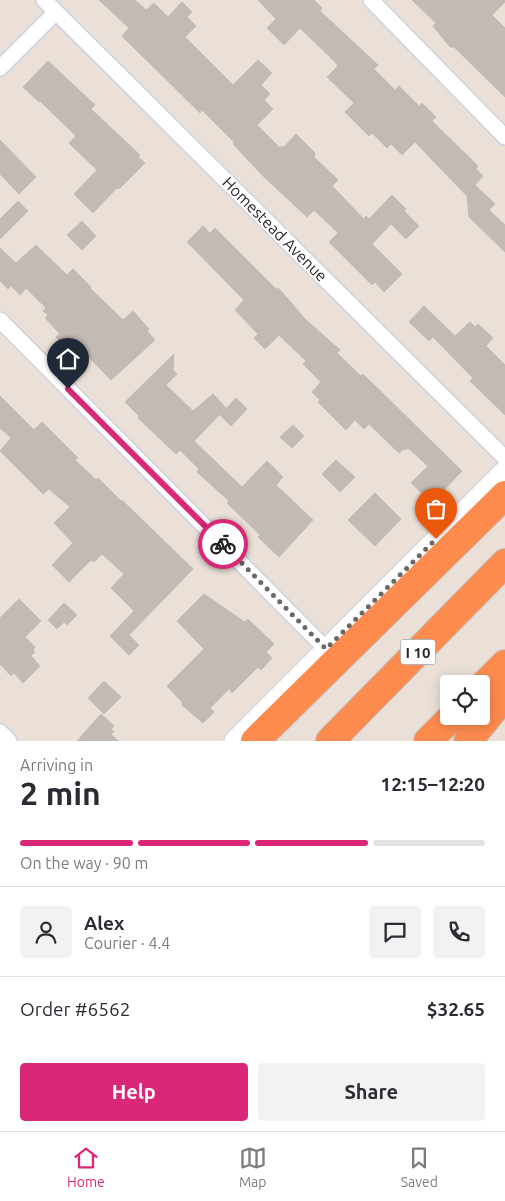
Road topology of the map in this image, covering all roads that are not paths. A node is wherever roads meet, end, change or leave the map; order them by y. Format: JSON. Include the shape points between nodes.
{"nodes":[{"id":1,"x":44,"y":0,"type":"edge"},
{"id":2,"x":371,"y":0,"type":"edge"},
{"id":3,"x":56,"y":12,"type":"junction"},
{"id":4,"x":0,"y":68,"type":"edge"},
{"id":5,"x":505,"y":137,"type":"edge"},
{"id":6,"x":0,"y":320,"type":"edge"},
{"id":7,"x":505,"y":458,"type":"edge"},
{"id":8,"x":505,"y":470,"type":"edge"},
{"id":9,"x":505,"y":495,"type":"edge"},
{"id":10,"x":505,"y":563,"type":"edge"},
{"id":11,"x":326,"y":649,"type":"junction"},
{"id":12,"x":505,"y":664,"type":"edge"},
{"id":13,"x":490,"y":679,"type":"edge"},
{"id":14,"x":505,"y":696,"type":"edge"},
{"id":15,"x":444,"y":725,"type":"edge"},
{"id":16,"x":0,"y":732,"type":"edge"},
{"id":17,"x":9,"y":741,"type":"edge"},
{"id":18,"x":234,"y":741,"type":"edge"},
{"id":19,"x":255,"y":741,"type":"edge"},
{"id":20,"x":330,"y":741,"type":"edge"},
{"id":21,"x":428,"y":741,"type":"edge"},
{"id":22,"x":468,"y":741,"type":"edge"}],
"edges":[{"from":1,"to":3,"type":"street","name":"Homestead Avenue"},
{"from":2,"to":5,"type":"street"},
{"from":3,"to":4,"type":"street"},
{"from":3,"to":7,"type":"street","name":"Homestead Avenue"},
{"from":6,"to":11,"type":"street"},
{"from":8,"to":11,"type":"street"},
{"from":9,"to":19,"type":"highway"},
{"from":10,"to":20,"type":"highway","number":"I 10"},
{"from":11,"to":18,"type":"street"},
{"from":12,"to":13,"type":"highway"},
{"from":14,"to":22,"type":"highway"},
{"from":15,"to":21,"type":"highway"},
{"from":16,"to":17,"type":"street"}]}
